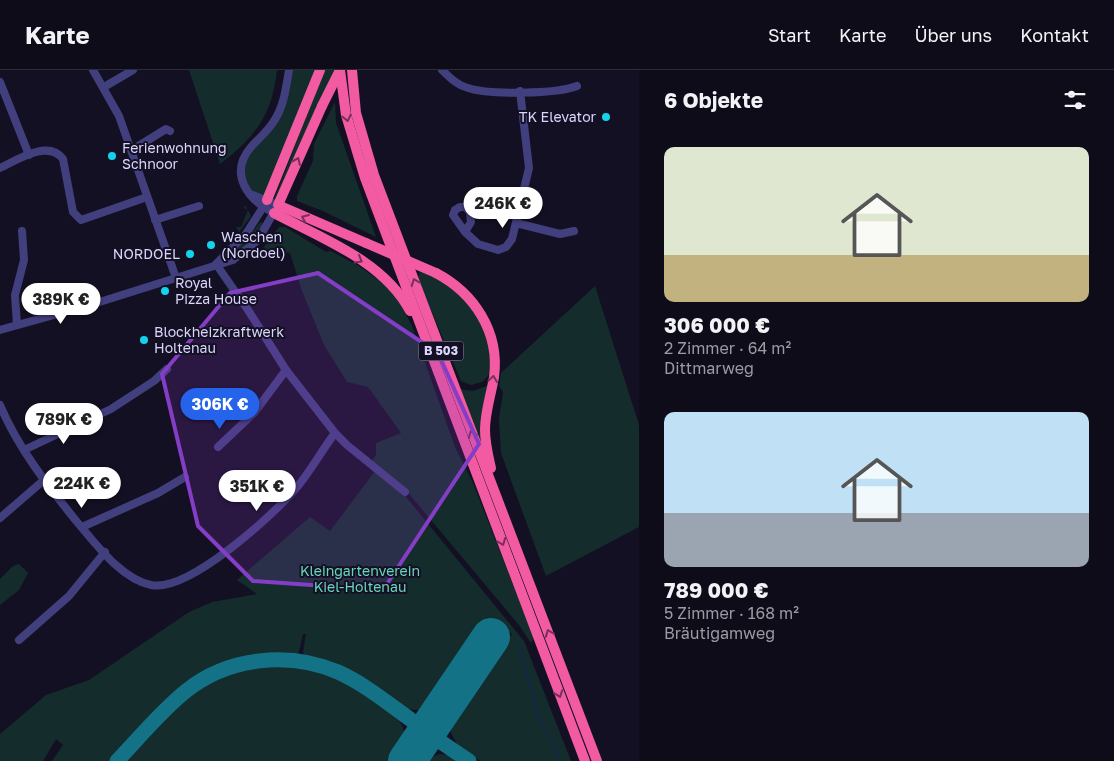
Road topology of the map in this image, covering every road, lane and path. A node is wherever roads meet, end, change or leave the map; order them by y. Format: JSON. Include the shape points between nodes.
{"nodes":[{"id":1,"x":93,"y":70,"type":"edge"},
{"id":2,"x":133,"y":70,"type":"edge"},
{"id":3,"x":288,"y":70,"type":"edge"},
{"id":4,"x":320,"y":70,"type":"edge"},
{"id":5,"x":340,"y":70,"type":"edge"},
{"id":6,"x":352,"y":70,"type":"edge"},
{"id":7,"x":442,"y":70,"type":"edge"},
{"id":8,"x":0,"y":82,"type":"edge"},
{"id":9,"x":577,"y":86,"type":"dead end"},
{"id":10,"x":104,"y":87,"type":"junction"},
{"id":11,"x":520,"y":91,"type":"junction"},
{"id":12,"x":170,"y":131,"type":"dead end"},
{"id":13,"x":132,"y":150,"type":"junction"},
{"id":14,"x":30,"y":155,"type":"junction"},
{"id":15,"x":0,"y":168,"type":"edge"},
{"id":16,"x":147,"y":197,"type":"junction"},
{"id":17,"x":265,"y":204,"type":"junction"},
{"id":18,"x":199,"y":206,"type":"dead end"},
{"id":19,"x":276,"y":209,"type":"junction"},
{"id":20,"x":155,"y":220,"type":"junction"},
{"id":21,"x":516,"y":223,"type":"junction"},
{"id":22,"x":22,"y":231,"type":"dead end"},
{"id":23,"x":574,"y":231,"type":"dead end"},
{"id":24,"x":465,"y":232,"type":"dead end"},
{"id":25,"x":216,"y":264,"type":"junction"},
{"id":26,"x":176,"y":278,"type":"junction"},
{"id":27,"x":17,"y":325,"type":"junction"},
{"id":28,"x":0,"y":330,"type":"edge"},
{"id":29,"x":426,"y":340,"type":"junction"},
{"id":30,"x":167,"y":369,"type":"dead end"},
{"id":31,"x":286,"y":370,"type":"junction"},
{"id":32,"x":0,"y":405,"type":"edge"},
{"id":33,"x":335,"y":433,"type":"junction"},
{"id":34,"x":218,"y":447,"type":"dead end"},
{"id":35,"x":24,"y":450,"type":"junction"},
{"id":36,"x":185,"y":477,"type":"dead end"},
{"id":37,"x":44,"y":480,"type":"junction"},
{"id":38,"x":405,"y":492,"type":"dead end"},
{"id":39,"x":497,"y":495,"type":"junction"},
{"id":40,"x":0,"y":518,"type":"edge"},
{"id":41,"x":82,"y":527,"type":"junction"},
{"id":42,"x":104,"y":552,"type":"junction"},
{"id":43,"x":19,"y":640,"type":"dead end"},
{"id":44,"x":585,"y":761,"type":"edge"},
{"id":45,"x":596,"y":761,"type":"edge"}],
"edges":[{"from":1,"to":10,"type":"street"},
{"from":2,"to":10,"type":"street"},
{"from":3,"to":17,"type":"street","via":[[282,105],[274,121],[243,159],[240,172],[241,182],[250,194]]},
{"from":4,"to":17,"type":"highway"},
{"from":19,"to":5,"type":"highway","one_way":true,"bridge":true},
{"from":5,"to":29,"type":"highway","number":"B 503","one_way":true,"via":[[346,115],[356,153]]},
{"from":39,"to":6,"type":"highway","number":"B 503","one_way":true,"via":[[374,175],[356,113]]},
{"from":7,"to":11,"type":"street","via":[[468,88]]},
{"from":8,"to":14,"type":"street"},
{"from":9,"to":11,"type":"street","via":[[567,90]]},
{"from":10,"to":13,"type":"street"},
{"from":11,"to":21,"type":"street","via":[[529,168]]},
{"from":12,"to":13,"type":"street","via":[[166,129]]},
{"from":13,"to":16,"type":"street"},
{"from":14,"to":15,"type":"street"},
{"from":14,"to":16,"type":"street","via":[[48,150],[61,157],[73,212],[79,219]]},
{"from":16,"to":20,"type":"street"},
{"from":17,"to":19,"type":"street"},
{"from":17,"to":25,"type":"street","via":[[246,234]]},
{"from":18,"to":20,"type":"street"},
{"from":19,"to":25,"type":"street","via":[[262,236],[248,250],[233,260]]},
{"from":19,"to":29,"type":"highway","one_way":true,"via":[[381,274],[398,292]]},
{"from":39,"to":19,"type":"highway","one_way":true,"bridge":true,"via":[[485,442],[494,370],[491,339],[482,315],[469,298],[436,273]]},
{"from":20,"to":26,"type":"street"},
{"from":21,"to":23,"type":"street","via":[[560,234]]},
{"from":21,"to":24,"type":"street","via":[[510,243],[498,250],[478,244]]},
{"from":22,"to":27,"type":"street","via":[[24,260],[15,295]]},
{"from":25,"to":26,"type":"street"},
{"from":25,"to":31,"type":"street"},
{"from":26,"to":27,"type":"street"},
{"from":27,"to":28,"type":"street"},
{"from":29,"to":44,"type":"highway","number":"B 503","one_way":true},
{"from":30,"to":35,"type":"street","via":[[154,382],[112,408]]},
{"from":31,"to":33,"type":"street"},
{"from":31,"to":34,"type":"street","via":[[254,413]]},
{"from":32,"to":35,"type":"street"},
{"from":33,"to":38,"type":"street"},
{"from":33,"to":42,"type":"street","via":[[299,485],[274,512],[252,532],[190,575],[170,585],[150,585],[130,576]]},
{"from":35,"to":37,"type":"street"},
{"from":36,"to":41,"type":"street","via":[[158,493]]},
{"from":37,"to":40,"type":"street"},
{"from":37,"to":41,"type":"street"},
{"from":45,"to":39,"type":"highway","number":"B 503","one_way":true},
{"from":41,"to":42,"type":"street"},
{"from":42,"to":43,"type":"street","via":[[69,596]]}]}
